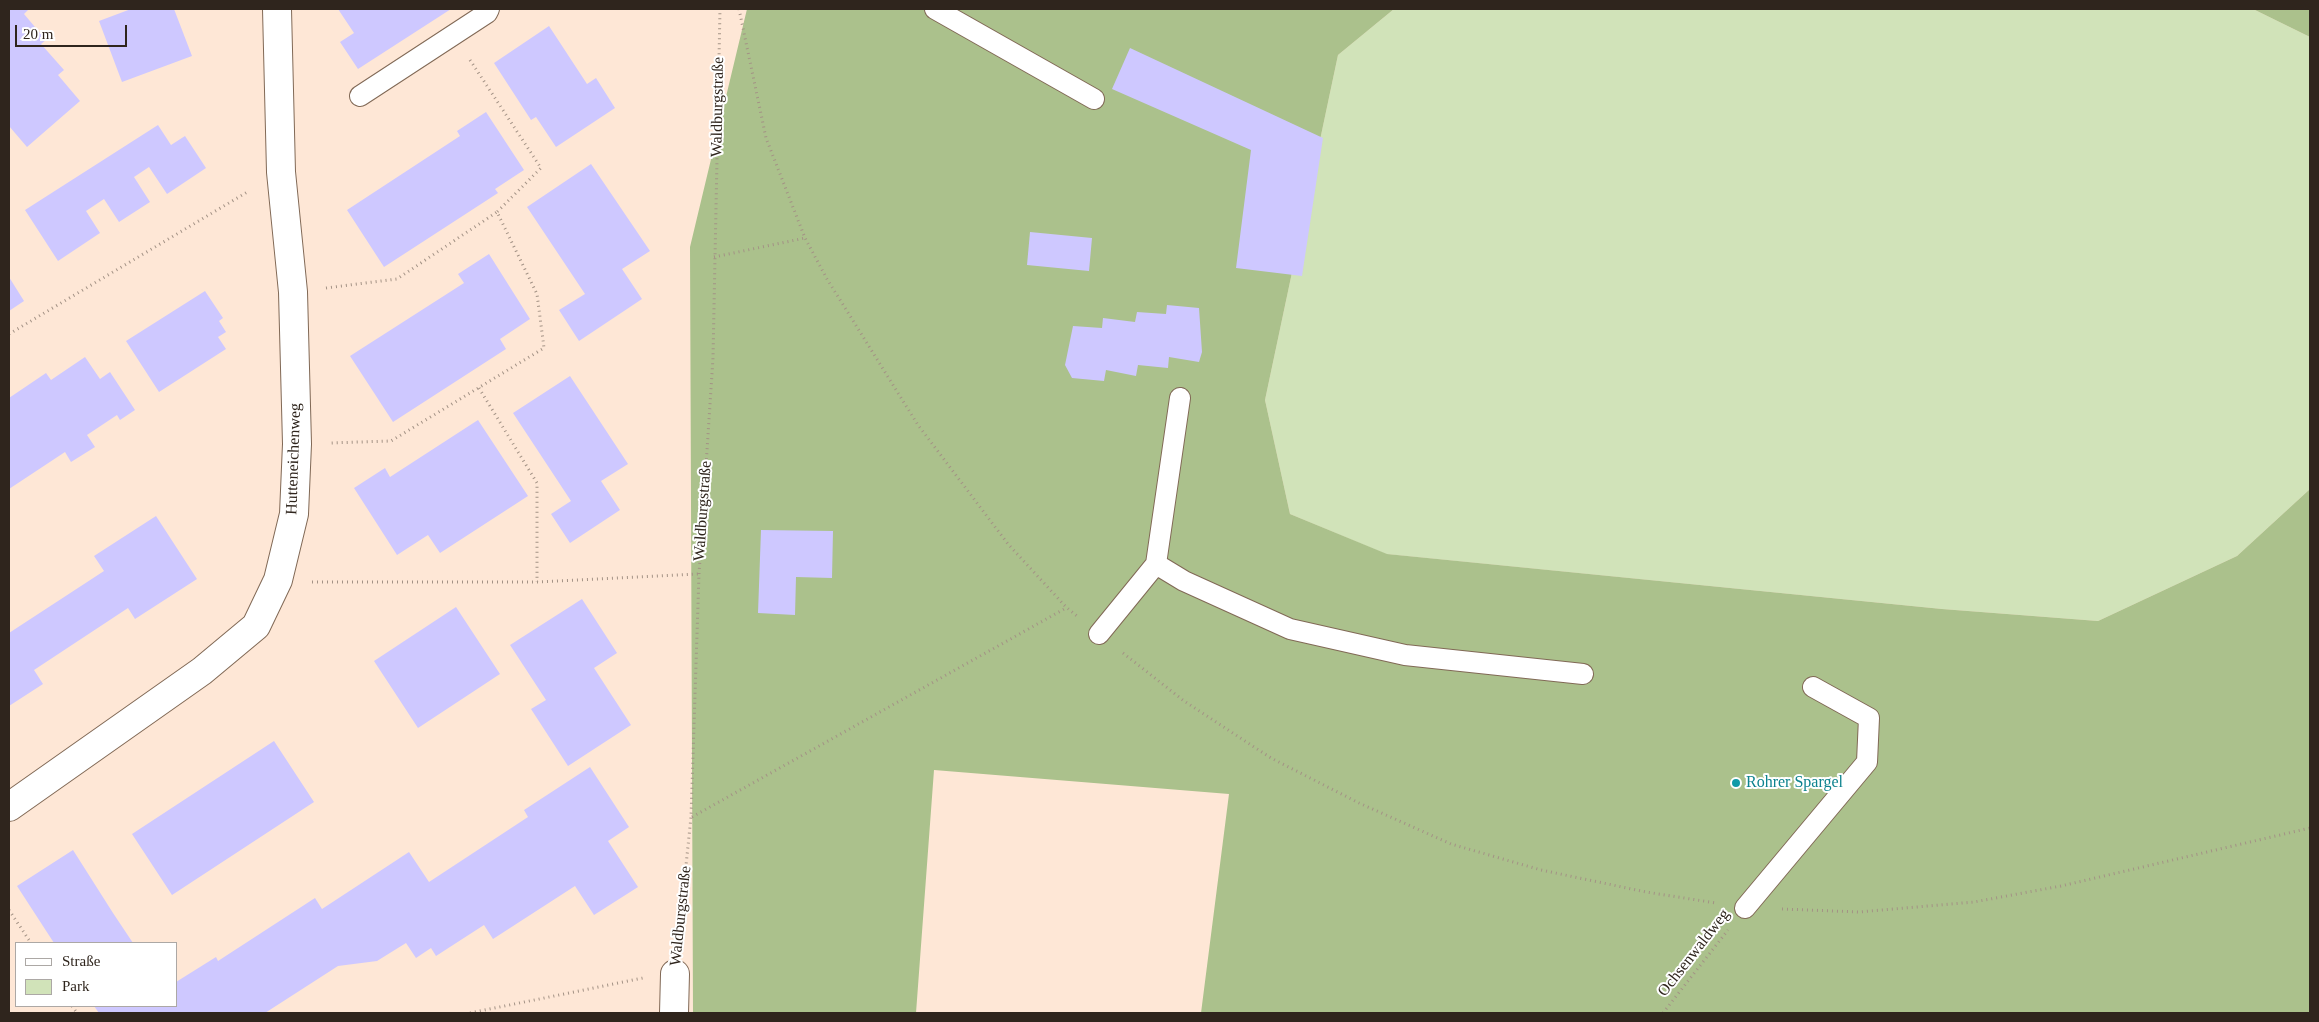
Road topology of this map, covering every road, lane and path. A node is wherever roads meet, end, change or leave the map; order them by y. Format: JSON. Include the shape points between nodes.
{"nodes":[{"id":1,"x":277,"y":9,"type":"edge"},
{"id":2,"x":490,"y":9,"type":"edge"},
{"id":3,"x":720,"y":9,"type":"edge"},
{"id":4,"x":934,"y":9,"type":"edge"},
{"id":5,"x":468,"y":57,"type":"dead end"},
{"id":6,"x":360,"y":96,"type":"dead end"},
{"id":7,"x":1094,"y":99,"type":"dead end"},
{"id":8,"x":281,"y":172,"type":"junction"},
{"id":9,"x":497,"y":212,"type":"junction"},
{"id":10,"x":805,"y":238,"type":"dead end"},
{"id":11,"x":714,"y":258,"type":"junction"},
{"id":12,"x":293,"y":292,"type":"junction"},
{"id":13,"x":9,"y":334,"type":"edge"},
{"id":14,"x":479,"y":388,"type":"junction"},
{"id":15,"x":1180,"y":398,"type":"dead end"},
{"id":16,"x":298,"y":444,"type":"junction"},
{"id":17,"x":1156,"y":564,"type":"junction"},
{"id":18,"x":699,"y":574,"type":"junction"},
{"id":19,"x":278,"y":580,"type":"junction"},
{"id":20,"x":537,"y":582,"type":"junction"},
{"id":21,"x":1066,"y":608,"type":"dead end"},
{"id":22,"x":1099,"y":634,"type":"dead end"},
{"id":23,"x":1583,"y":674,"type":"dead end"},
{"id":24,"x":1813,"y":687,"type":"dead end"},
{"id":25,"x":9,"y":807,"type":"edge"},
{"id":26,"x":691,"y":817,"type":"junction"},
{"id":27,"x":1745,"y":908,"type":"joint"},
{"id":28,"x":9,"y":910,"type":"edge"},
{"id":29,"x":30,"y":942,"type":"edge"},
{"id":30,"x":675,"y":974,"type":"junction"},
{"id":31,"x":470,"y":1013,"type":"edge"},
{"id":32,"x":674,"y":1013,"type":"edge"},
{"id":33,"x":1663,"y":1013,"type":"edge"}],
"edges":[{"from":1,"to":8,"type":"street","name":"Hutteneichenweg"},
{"from":2,"to":6,"type":"lane"},
{"from":3,"to":11,"type":"path","name":"Waldburgstraße"},
{"from":4,"to":7,"type":"lane"},
{"from":5,"to":9,"type":"path","via":[[541,168]]},
{"from":8,"to":12,"type":"street","name":"Hutteneichenweg"},
{"from":8,"to":13,"type":"path"},
{"from":9,"to":12,"type":"path","via":[[396,280]]},
{"from":9,"to":14,"type":"path","via":[[537,294],[544,348]]},
{"from":10,"to":11,"type":"path"},
{"from":11,"to":18,"type":"path","name":"Waldburgstraße","via":[[713,358]]},
{"from":12,"to":16,"type":"street","name":"Hutteneichenweg"},
{"from":14,"to":16,"type":"path","via":[[391,441]]},
{"from":14,"to":20,"type":"path","via":[[537,483]]},
{"from":15,"to":17,"type":"lane"},
{"from":16,"to":19,"type":"street","name":"Hutteneichenweg","via":[[294,514]]},
{"from":17,"to":22,"type":"lane"},
{"from":17,"to":23,"type":"lane","via":[[1184,581],[1290,629],[1404,654]]},
{"from":18,"to":20,"type":"path"},
{"from":18,"to":26,"type":"path","name":"Waldburgstraße"},
{"from":19,"to":20,"type":"path","via":[[334,584]]},
{"from":19,"to":25,"type":"street","name":"Hutteneichenweg","via":[[256,626],[209,665]]},
{"from":21,"to":26,"type":"path"},
{"from":24,"to":27,"type":"lane","via":[[1869,718],[1867,762]]},
{"from":26,"to":30,"type":"path","name":"Waldburgstraße"},
{"from":27,"to":33,"type":"path","name":"Ochsenwaldweg"},
{"from":28,"to":29,"type":"path"},
{"from":30,"to":31,"type":"path","via":[[650,976]]},
{"from":30,"to":32,"type":"street","name":"Waldburgstraße"}]}
